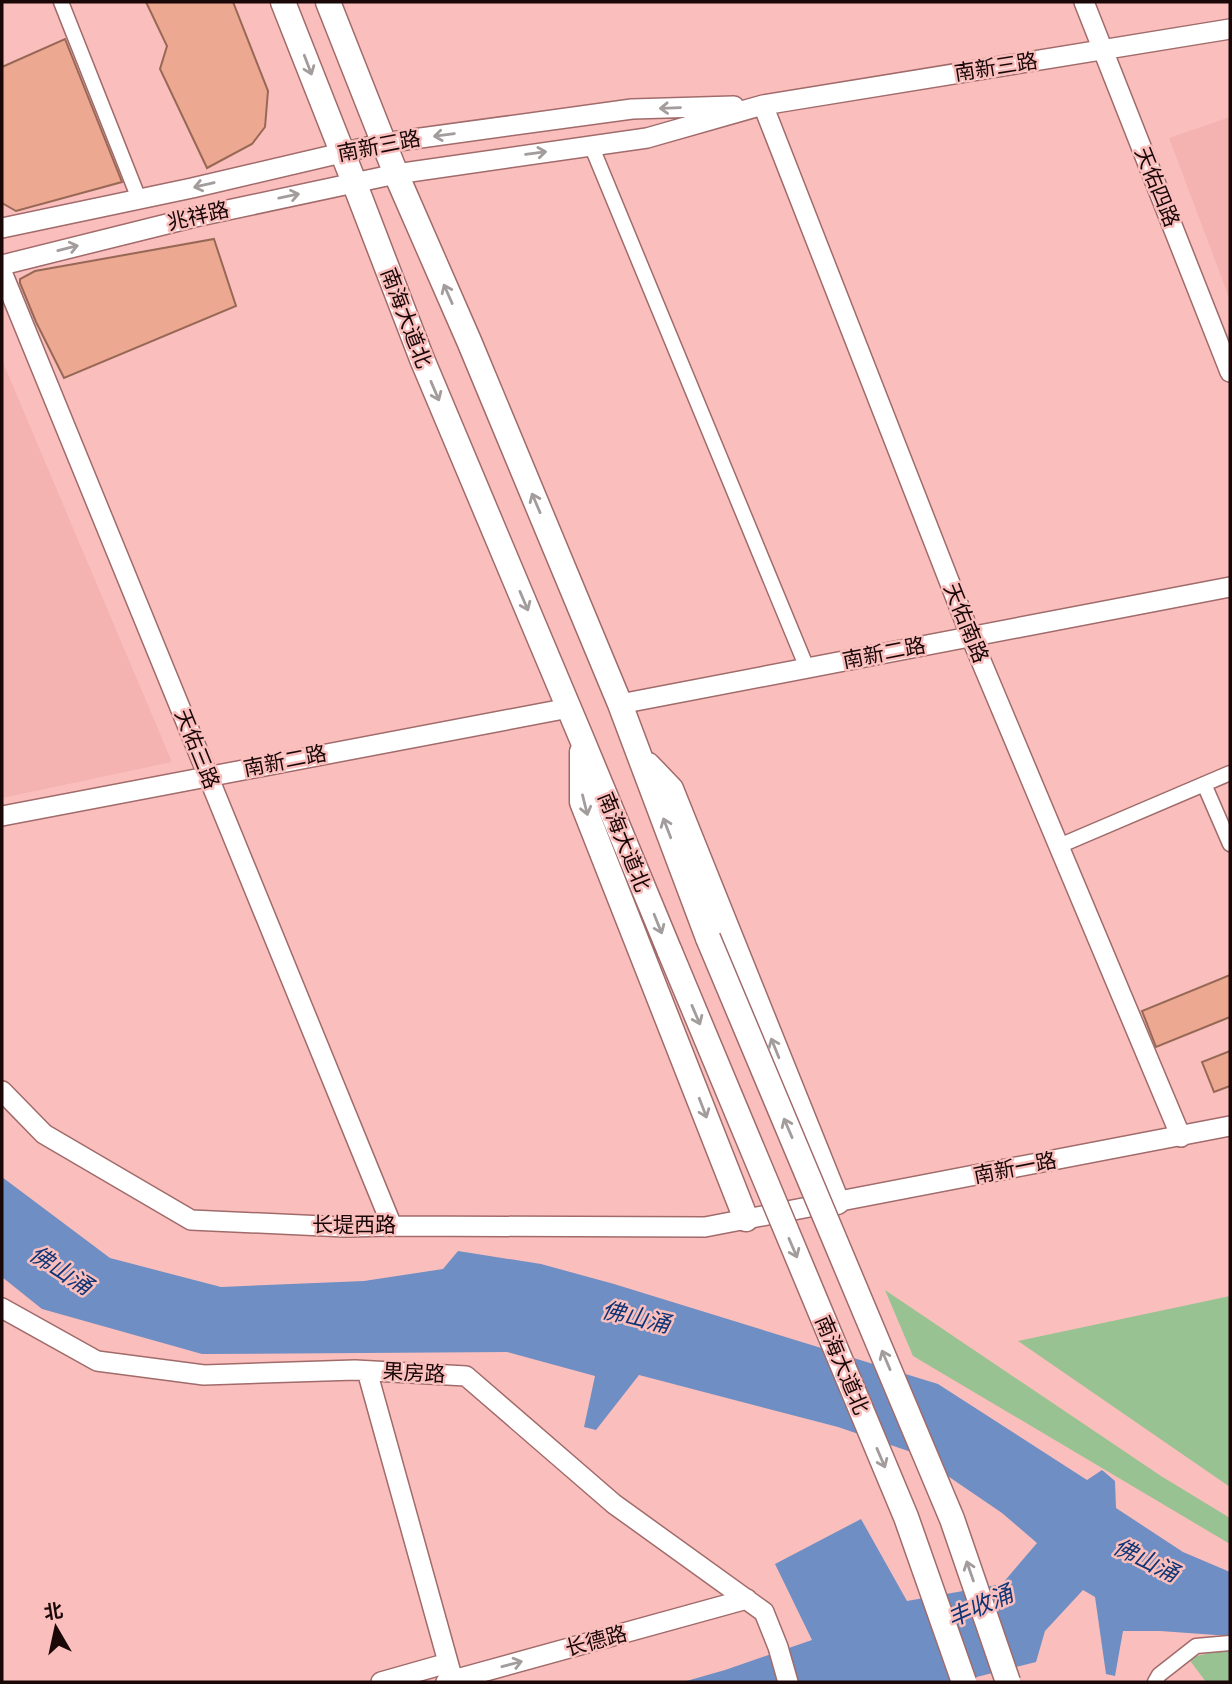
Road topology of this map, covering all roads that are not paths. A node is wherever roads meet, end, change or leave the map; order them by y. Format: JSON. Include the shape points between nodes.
{"nodes":[{"id":1,"x":61,"y":2,"type":"edge"},
{"id":2,"x":283,"y":2,"type":"edge"},
{"id":3,"x":328,"y":2,"type":"edge"},
{"id":4,"x":1084,"y":2,"type":"edge"},
{"id":5,"x":1230,"y":29,"type":"edge"},
{"id":6,"x":1103,"y":50,"type":"junction"},
{"id":7,"x":763,"y":105,"type":"junction"},
{"id":8,"x":384,"y":143,"type":"junction"},
{"id":9,"x":592,"y":145,"type":"junction"},
{"id":10,"x":342,"y":152,"type":"junction"},
{"id":11,"x":396,"y":174,"type":"junction"},
{"id":12,"x":354,"y":182,"type":"junction"},
{"id":13,"x":139,"y":199,"type":"junction"},
{"id":14,"x":2,"y":228,"type":"edge"},
{"id":15,"x":2,"y":265,"type":"edge"},
{"id":16,"x":2,"y":272,"type":"edge"},
{"id":17,"x":1230,"y":372,"type":"edge"},
{"id":18,"x":1230,"y":587,"type":"edge"},
{"id":19,"x":971,"y":637,"type":"junction"},
{"id":20,"x":807,"y":668,"type":"junction"},
{"id":21,"x":620,"y":704,"type":"junction"},
{"id":22,"x":569,"y":708,"type":"junction"},
{"id":23,"x":581,"y":737,"type":"junction"},
{"id":24,"x":640,"y":757,"type":"junction"},
{"id":25,"x":1230,"y":773,"type":"edge"},
{"id":26,"x":208,"y":776,"type":"junction"},
{"id":27,"x":1204,"y":784,"type":"junction"},
{"id":28,"x":2,"y":816,"type":"edge"},
{"id":29,"x":1230,"y":844,"type":"edge"},
{"id":30,"x":1059,"y":846,"type":"junction"},
{"id":31,"x":2,"y":1091,"type":"edge"},
{"id":32,"x":1230,"y":1126,"type":"edge"},
{"id":33,"x":1181,"y":1137,"type":"junction"},
{"id":34,"x":837,"y":1202,"type":"junction"},
{"id":35,"x":799,"y":1210,"type":"joint"},
{"id":36,"x":746,"y":1219,"type":"junction"},
{"id":37,"x":392,"y":1226,"type":"junction"},
{"id":38,"x":2,"y":1308,"type":"edge"},
{"id":39,"x":367,"y":1371,"type":"junction"},
{"id":40,"x":747,"y":1599,"type":"junction"},
{"id":41,"x":1230,"y":1643,"type":"edge"},
{"id":42,"x":449,"y":1675,"type":"edge"},
{"id":43,"x":382,"y":1682,"type":"edge"},
{"id":44,"x":788,"y":1682,"type":"edge"},
{"id":45,"x":964,"y":1682,"type":"edge"},
{"id":46,"x":1008,"y":1682,"type":"edge"},
{"id":47,"x":1155,"y":1682,"type":"edge"}],
"edges":[{"from":1,"to":13,"type":"street"},
{"from":2,"to":10,"type":"highway","name":"南海大道北","one_way":true},
{"from":3,"to":8,"type":"highway","name":"南海大道北"},
{"from":4,"to":6,"type":"street","name":"天佑四路"},
{"from":5,"to":6,"type":"street","name":"南新三路"},
{"from":6,"to":7,"type":"street","name":"南新三路"},
{"from":6,"to":17,"type":"street","name":"天佑四路"},
{"from":7,"to":8,"type":"street","name":"南新三路","one_way":true,"via":[[632,109]]},
{"from":7,"to":9,"type":"street","name":"南新三路","via":[[647,138]]},
{"from":7,"to":19,"type":"street","name":"天佑南路"},
{"from":8,"to":10,"type":"street","name":"南新三路"},
{"from":8,"to":11,"type":"highway","name":"南海大道北"},
{"from":11,"to":9,"type":"street","name":"南新三路","one_way":true},
{"from":9,"to":20,"type":"street"},
{"from":10,"to":12,"type":"highway","name":"南海大道北"},
{"from":10,"to":13,"type":"street","name":"南新三路","one_way":true},
{"from":11,"to":12,"type":"street","name":"兆祥路"},
{"from":21,"to":11,"type":"highway","name":"南海大道北","one_way":true},
{"from":15,"to":12,"type":"street","name":"兆祥路","one_way":true},
{"from":12,"to":22,"type":"highway","name":"南海大道北","one_way":true,"via":[[422,359]]},
{"from":13,"to":14,"type":"street","name":"南新三路"},
{"from":16,"to":26,"type":"street","name":"天佑三路"},
{"from":18,"to":19,"type":"street","name":"南新二路"},
{"from":19,"to":20,"type":"street","name":"南新二路"},
{"from":19,"to":30,"type":"street","name":"天佑南路"},
{"from":20,"to":21,"type":"street","name":"南新二路"},
{"from":21,"to":24,"type":"highway","name":"南海大道北"},
{"from":22,"to":23,"type":"highway","name":"南海大道北"},
{"from":22,"to":26,"type":"street","name":"南新二路"},
{"from":23,"to":36,"type":"highway","one_way":true,"via":[[582,802]]},
{"from":23,"to":45,"type":"highway","name":"南海大道北","one_way":true,"bridge":true,"via":[[906,1517]]},
{"from":34,"to":24,"type":"highway","one_way":true,"via":[[671,789]]},
{"from":46,"to":24,"type":"highway","name":"南海大道北","one_way":true,"bridge":true,"via":[[952,1519],[708,938]]},
{"from":25,"to":27,"type":"street"},
{"from":26,"to":28,"type":"street","name":"南新二路"},
{"from":26,"to":37,"type":"street","name":"天佑三路"},
{"from":27,"to":29,"type":"street"},
{"from":27,"to":30,"type":"street"},
{"from":30,"to":33,"type":"street","name":"天佑南路"},
{"from":31,"to":37,"type":"street","name":"长堤西路","via":[[44,1134],[191,1220]]},
{"from":32,"to":33,"type":"street","name":"南新一路"},
{"from":33,"to":34,"type":"street","name":"南新一路"},
{"from":34,"to":35,"type":"street","name":"南新一路"},
{"from":35,"to":36,"type":"street","name":"长堤西路"},
{"from":36,"to":37,"type":"street","name":"长堤西路","via":[[705,1227]]},
{"from":38,"to":39,"type":"street","name":"果房路","via":[[97,1361],[204,1375]]},
{"from":39,"to":40,"type":"street","name":"果房路","via":[[466,1376],[614,1504]]},
{"from":39,"to":42,"type":"street"},
{"from":42,"to":40,"type":"street","name":"长德路","one_way":true},
{"from":40,"to":44,"type":"street","name":"果房路","via":[[764,1612]]},
{"from":41,"to":47,"type":"street","via":[[1196,1646]]},
{"from":42,"to":43,"type":"street","name":"长德路"}]}
